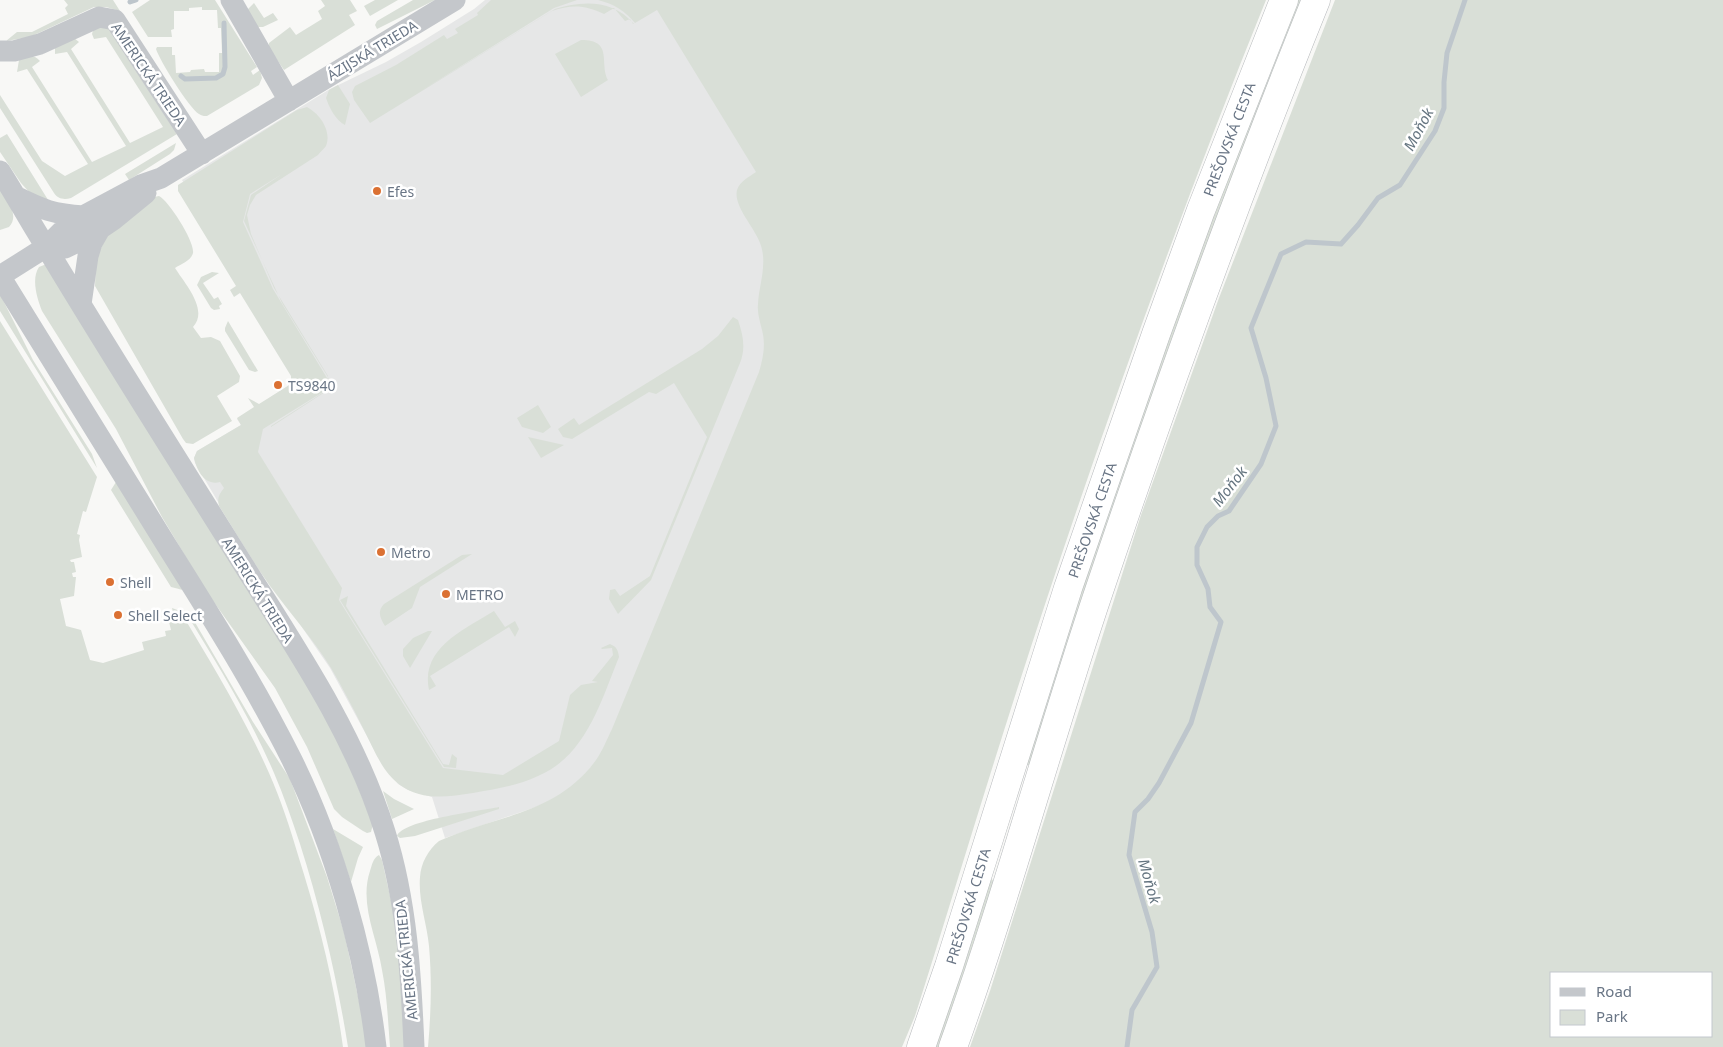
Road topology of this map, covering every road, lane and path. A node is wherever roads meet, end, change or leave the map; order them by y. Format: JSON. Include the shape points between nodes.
{"nodes":[{"id":1,"x":231,"y":0,"type":"edge"},
{"id":2,"x":455,"y":0,"type":"edge"},
{"id":3,"x":1284,"y":0,"type":"edge"},
{"id":4,"x":1316,"y":0,"type":"edge"},
{"id":5,"x":0,"y":51,"type":"edge"},
{"id":6,"x":289,"y":101,"type":"junction"},
{"id":7,"x":202,"y":154,"type":"junction"},
{"id":8,"x":0,"y":171,"type":"edge"},
{"id":9,"x":161,"y":178,"type":"junction"},
{"id":10,"x":15,"y":196,"type":"junction"},
{"id":11,"x":84,"y":216,"type":"junction"},
{"id":12,"x":100,"y":229,"type":"junction"},
{"id":13,"x":46,"y":248,"type":"junction"},
{"id":14,"x":0,"y":276,"type":"edge"},
{"id":15,"x":81,"y":304,"type":"junction"},
{"id":16,"x":376,"y":1047,"type":"edge"},
{"id":17,"x":414,"y":1047,"type":"edge"},
{"id":18,"x":921,"y":1047,"type":"edge"},
{"id":19,"x":953,"y":1047,"type":"edge"}],
"edges":[{"from":1,"to":6,"type":"street"},
{"from":2,"to":6,"type":"street","name":"ÁZIJSKÁ TRIEDA"},
{"from":3,"to":18,"type":"highway","name":"PREŠOVSKÁ CESTA","via":[[1205,201],[1068,588]]},
{"from":4,"to":19,"type":"highway","via":[[1231,216],[1182,352],[1099,593]]},
{"from":5,"to":7,"type":"street","name":"AMERICKÁ TRIEDA","via":[[40,44],[99,17],[115,20]]},
{"from":6,"to":7,"type":"street","name":"ÁZIJSKÁ TRIEDA"},
{"from":7,"to":9,"type":"street","name":"ÁZIJSKÁ TRIEDA"},
{"from":8,"to":10,"type":"street","name":"AMERICKÁ TRIEDA"},
{"from":9,"to":11,"type":"street","name":"ÁZIJSKÁ TRIEDA","via":[[141,185]]},
{"from":9,"to":12,"type":"street","name":"ÁZIJSKÁ TRIEDA"},
{"from":10,"to":11,"type":"street","via":[[43,210]]},
{"from":10,"to":13,"type":"street","name":"AMERICKÁ TRIEDA"},
{"from":11,"to":13,"type":"street","name":"ÁZIJSKÁ TRIEDA","via":[[70,223]]},
{"from":12,"to":13,"type":"street","name":"ÁZIJSKÁ TRIEDA","via":[[66,248]]},
{"from":12,"to":15,"type":"street","name":"ÁZIJSKÁ TRIEDA","via":[[88,256]]},
{"from":13,"to":14,"type":"street","name":"ÁZIJSKÁ TRIEDA"},
{"from":13,"to":15,"type":"street","name":"AMERICKÁ TRIEDA"},
{"from":14,"to":16,"type":"street","via":[[246,674],[293,762],[324,839],[350,919],[369,992]]},
{"from":15,"to":17,"type":"street","name":"AMERICKÁ TRIEDA","via":[[296,650],[360,765],[386,833],[398,883],[409,956]]}]}
